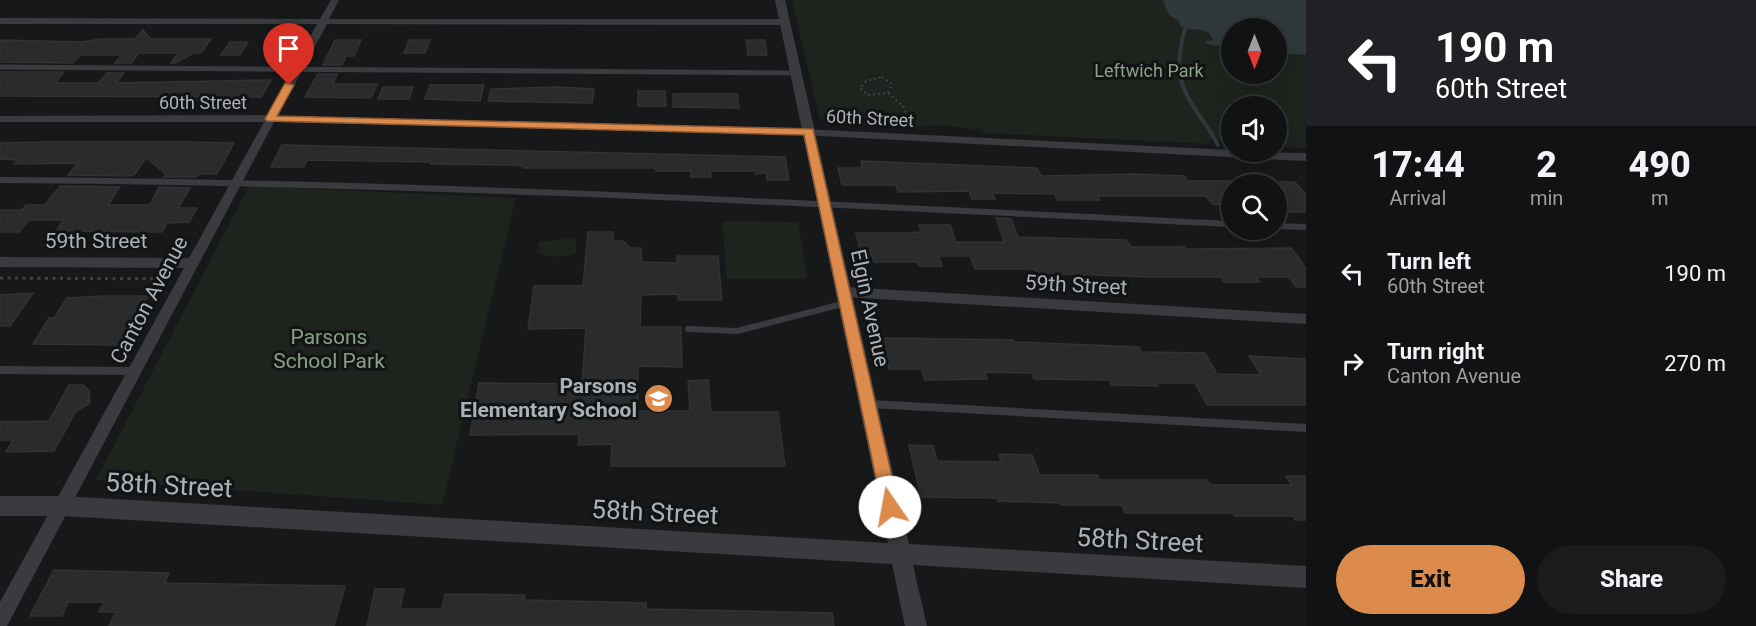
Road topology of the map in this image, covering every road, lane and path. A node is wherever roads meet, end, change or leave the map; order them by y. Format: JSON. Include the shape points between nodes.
{"nodes":[{"id":1,"x":335,"y":0,"type":"edge"},
{"id":2,"x":780,"y":0,"type":"edge"},
{"id":3,"x":0,"y":21,"type":"edge"},
{"id":4,"x":323,"y":21,"type":"junction"},
{"id":5,"x":785,"y":22,"type":"junction"},
{"id":6,"x":0,"y":67,"type":"edge"},
{"id":7,"x":298,"y":68,"type":"junction"},
{"id":8,"x":796,"y":73,"type":"junction"},
{"id":9,"x":888,"y":93,"type":"junction"},
{"id":10,"x":0,"y":119,"type":"edge"},
{"id":11,"x":270,"y":119,"type":"junction"},
{"id":12,"x":911,"y":128,"type":"dead end"},
{"id":13,"x":809,"y":132,"type":"junction"},
{"id":14,"x":1306,"y":157,"type":"edge"},
{"id":15,"x":0,"y":180,"type":"edge"},
{"id":16,"x":236,"y":181,"type":"junction"},
{"id":17,"x":825,"y":204,"type":"junction"},
{"id":18,"x":1221,"y":223,"type":"edge"},
{"id":19,"x":1287,"y":226,"type":"edge"},
{"id":20,"x":1306,"y":227,"type":"edge"},
{"id":21,"x":0,"y":262,"type":"edge"},
{"id":22,"x":193,"y":262,"type":"junction"},
{"id":23,"x":0,"y":278,"type":"edge"},
{"id":24,"x":184,"y":279,"type":"junction"},
{"id":25,"x":845,"y":298,"type":"junction"},
{"id":26,"x":1306,"y":319,"type":"edge"},
{"id":27,"x":688,"y":329,"type":"dead end"},
{"id":28,"x":0,"y":370,"type":"edge"},
{"id":29,"x":134,"y":371,"type":"junction"},
{"id":30,"x":868,"y":404,"type":"junction"},
{"id":31,"x":1306,"y":428,"type":"edge"},
{"id":32,"x":0,"y":506,"type":"edge"},
{"id":33,"x":62,"y":506,"type":"junction"},
{"id":34,"x":901,"y":553,"type":"junction"},
{"id":35,"x":1306,"y":577,"type":"edge"},
{"id":36,"x":0,"y":621,"type":"edge"},
{"id":37,"x":916,"y":626,"type":"edge"}],
"edges":[{"from":1,"to":4,"type":"street","name":"Canton Avenue"},
{"from":2,"to":5,"type":"street","name":"Elgin Avenue"},
{"from":3,"to":4,"type":"street"},
{"from":4,"to":5,"type":"street"},
{"from":4,"to":7,"type":"street","name":"Canton Avenue"},
{"from":5,"to":8,"type":"street","name":"Elgin Avenue"},
{"from":6,"to":7,"type":"lane"},
{"from":7,"to":8,"type":"lane"},
{"from":7,"to":11,"type":"street","name":"Canton Avenue"},
{"from":8,"to":13,"type":"street","name":"Elgin Avenue"},
{"from":9,"to":9,"type":"path","via":[[871,96],[860,88],[869,79],[882,77],[892,84]]},
{"from":9,"to":12,"type":"path","via":[[907,109]]},
{"from":10,"to":11,"type":"street","name":"60th Street"},
{"from":11,"to":13,"type":"street","name":"60th Street"},
{"from":11,"to":16,"type":"street","name":"Canton Avenue"},
{"from":13,"to":14,"type":"street","name":"60th Street"},
{"from":13,"to":17,"type":"street","name":"Elgin Avenue"},
{"from":15,"to":16,"type":"lane"},
{"from":16,"to":17,"type":"lane"},
{"from":16,"to":22,"type":"street","name":"Canton Avenue"},
{"from":17,"to":18,"type":"lane"},
{"from":17,"to":25,"type":"street","name":"Elgin Avenue"},
{"from":19,"to":20,"type":"lane"},
{"from":21,"to":22,"type":"street","name":"59th Street"},
{"from":22,"to":24,"type":"street","name":"Canton Avenue"},
{"from":23,"to":24,"type":"path"},
{"from":24,"to":29,"type":"street","name":"Canton Avenue"},
{"from":25,"to":26,"type":"street","name":"59th Street"},
{"from":25,"to":27,"type":"lane","via":[[737,331]]},
{"from":25,"to":30,"type":"street","name":"Elgin Avenue"},
{"from":28,"to":29,"type":"lane"},
{"from":29,"to":33,"type":"street","name":"Canton Avenue"},
{"from":30,"to":31,"type":"lane"},
{"from":30,"to":34,"type":"street","name":"Elgin Avenue"},
{"from":32,"to":33,"type":"street","name":"58th Street"},
{"from":33,"to":34,"type":"street","name":"58th Street"},
{"from":33,"to":36,"type":"street","name":"Canton Avenue"},
{"from":34,"to":35,"type":"street","name":"58th Street"},
{"from":34,"to":37,"type":"street","name":"Elgin Avenue"}]}
